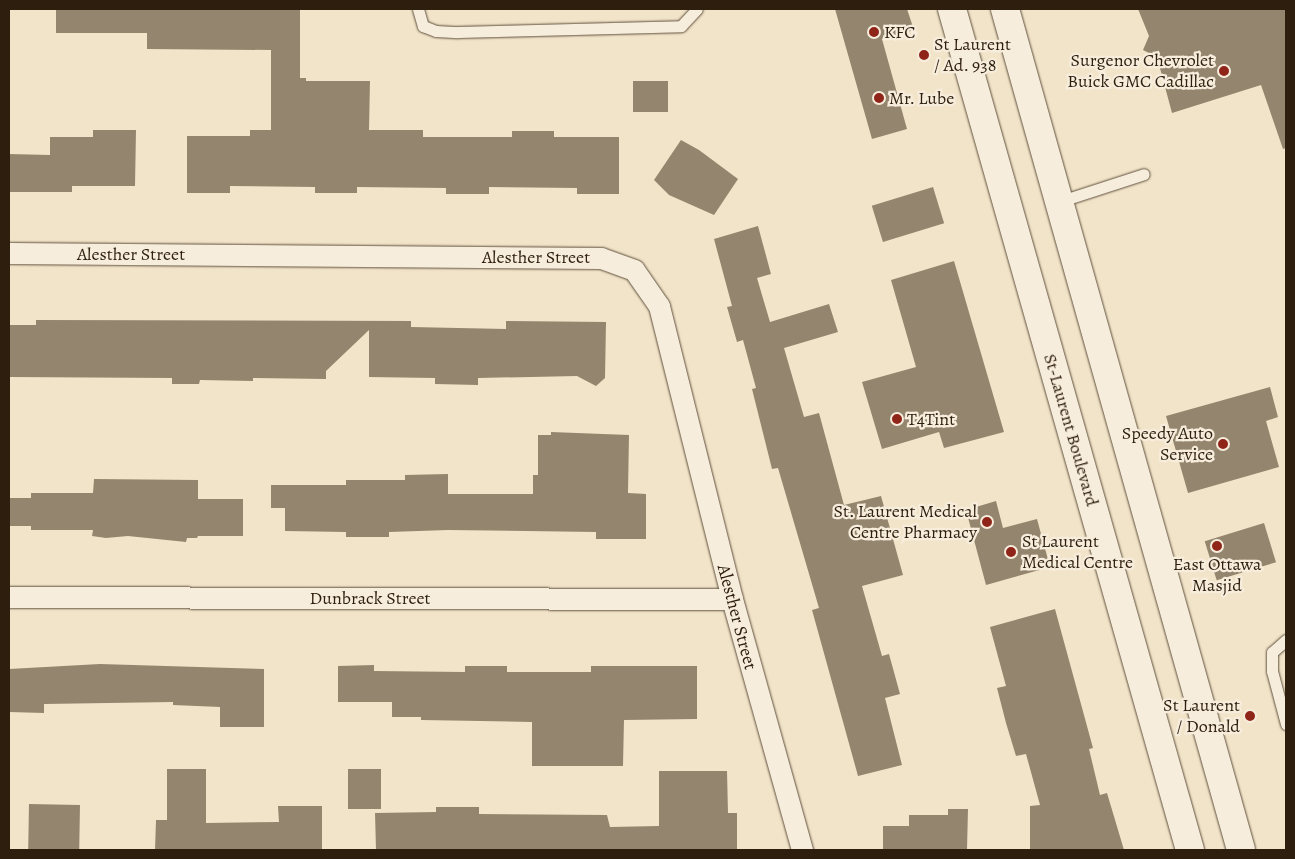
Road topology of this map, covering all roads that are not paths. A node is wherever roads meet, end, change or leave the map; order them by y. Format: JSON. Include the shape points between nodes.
{"nodes":[{"id":1,"x":418,"y":9,"type":"edge"},
{"id":2,"x":697,"y":9,"type":"edge"},
{"id":3,"x":952,"y":9,"type":"edge"},
{"id":4,"x":1005,"y":9,"type":"edge"},
{"id":5,"x":1144,"y":174,"type":"dead end"},
{"id":6,"x":1058,"y":202,"type":"junction"},
{"id":7,"x":9,"y":253,"type":"edge"},
{"id":8,"x":9,"y":597,"type":"edge"},
{"id":9,"x":732,"y":599,"type":"junction"},
{"id":10,"x":1286,"y":640,"type":"edge"},
{"id":11,"x":1286,"y":724,"type":"edge"},
{"id":12,"x":802,"y":850,"type":"edge"},
{"id":13,"x":1190,"y":850,"type":"edge"},
{"id":14,"x":1241,"y":850,"type":"edge"}],
"edges":[{"from":1,"to":2,"type":"lane","via":[[423,26],[436,31],[458,32],[682,26]]},
{"from":3,"to":13,"type":"main road","name":"St-Laurent Boulevard"},
{"from":4,"to":6,"type":"main road"},
{"from":5,"to":6,"type":"lane"},
{"from":6,"to":14,"type":"main road"},
{"from":7,"to":9,"type":"street","name":"Alesther Street","via":[[601,258],[634,270],[658,306]]},
{"from":8,"to":9,"type":"street","name":"Dunbrack Street"},
{"from":9,"to":12,"type":"street","name":"Alesther Street"},
{"from":10,"to":11,"type":"lane","via":[[1272,652],[1272,671]]}]}
